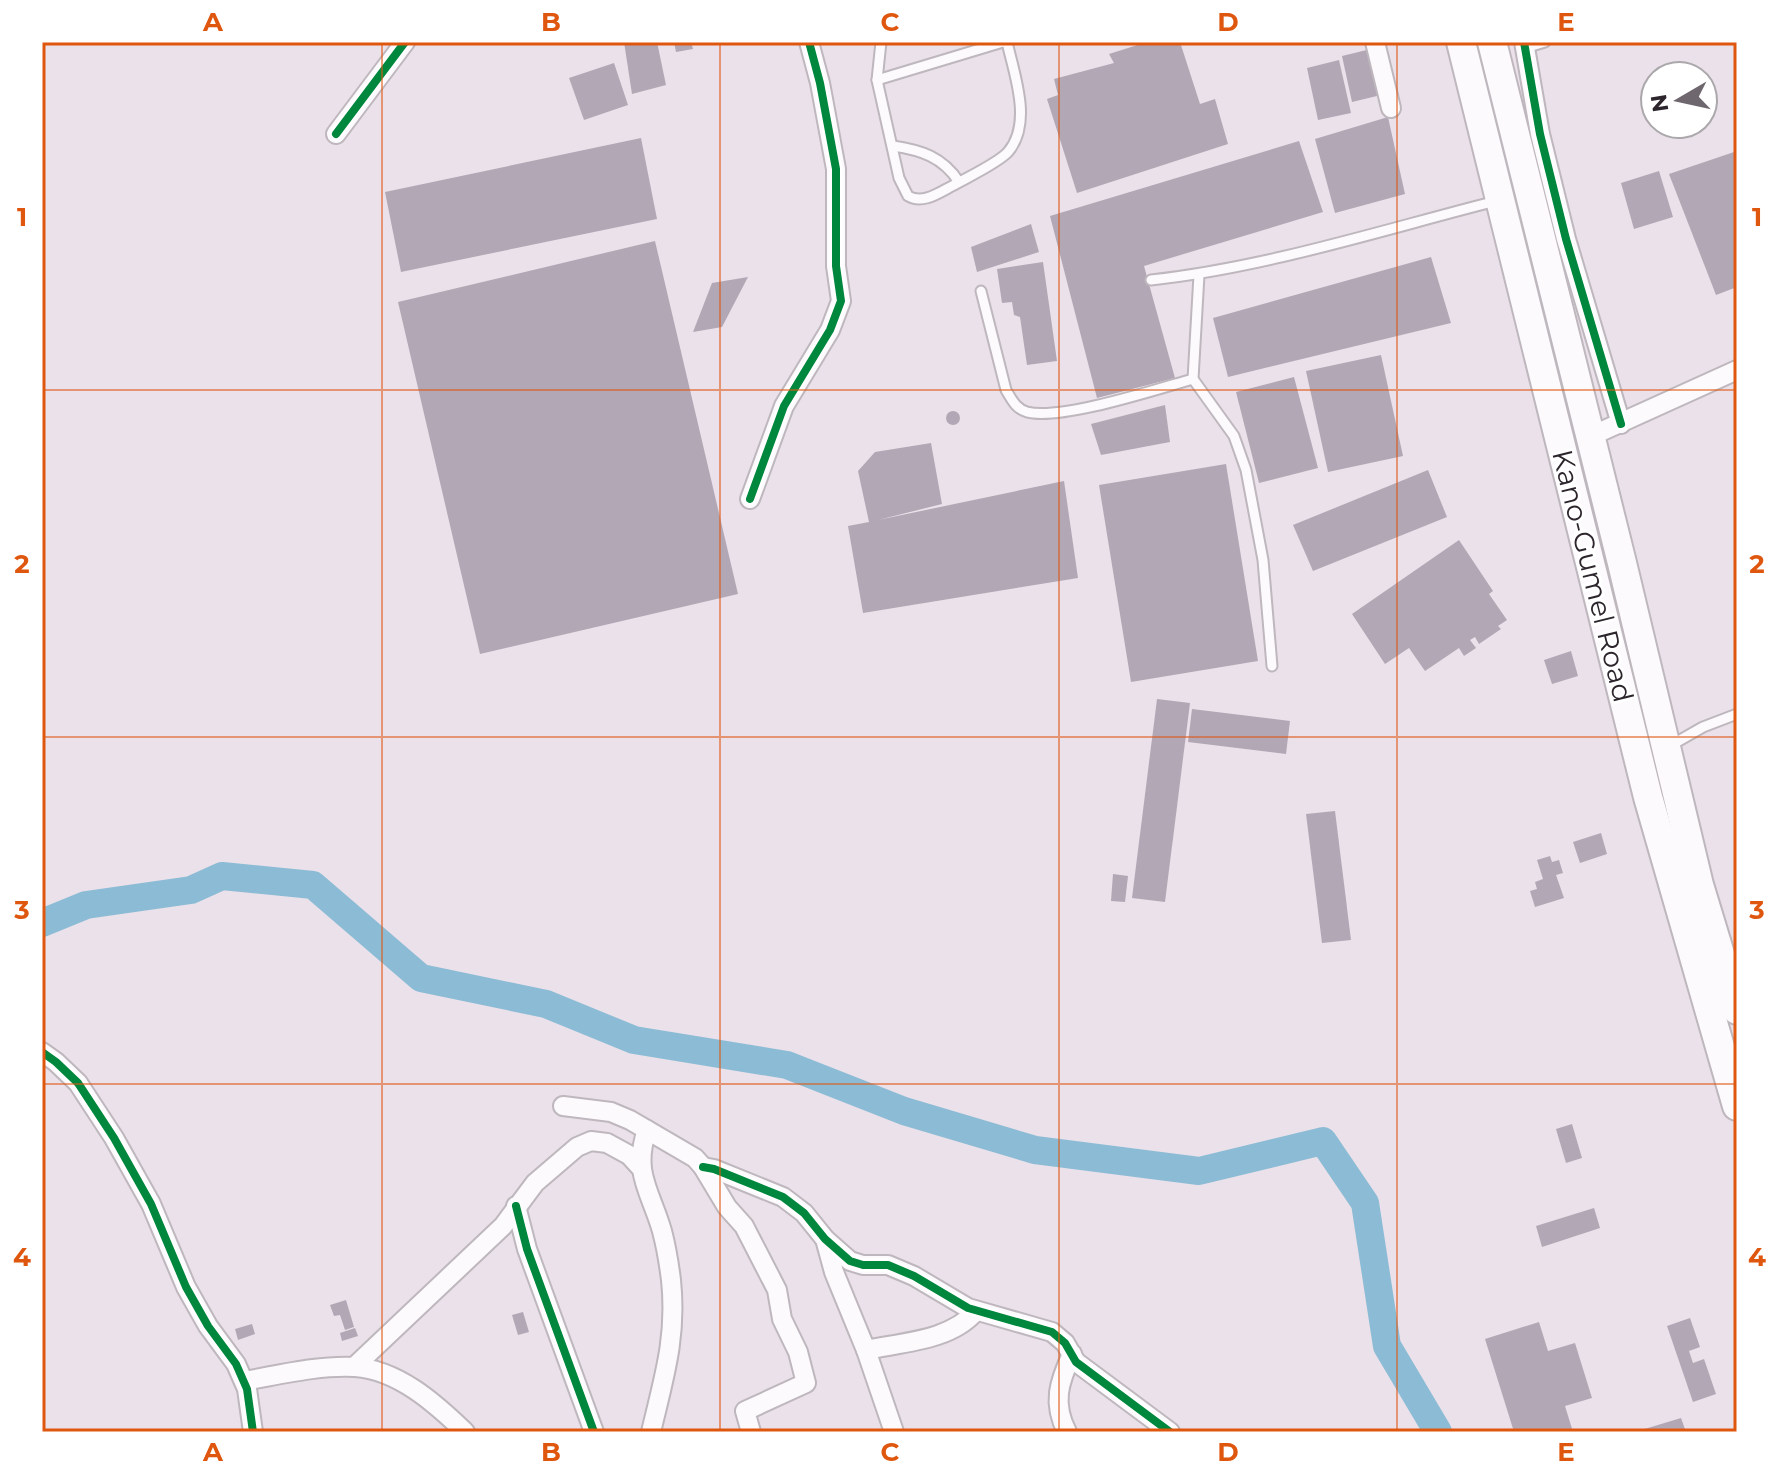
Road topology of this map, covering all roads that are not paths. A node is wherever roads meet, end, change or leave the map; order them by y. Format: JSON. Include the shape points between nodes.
{"nodes":[{"id":1,"x":405,"y":42,"type":"edge"},
{"id":2,"x":809,"y":42,"type":"edge"},
{"id":3,"x":881,"y":42,"type":"edge"},
{"id":4,"x":1005,"y":42,"type":"edge"},
{"id":5,"x":1375,"y":42,"type":"edge"},
{"id":6,"x":1461,"y":42,"type":"edge"},
{"id":7,"x":1492,"y":42,"type":"edge"},
{"id":8,"x":1545,"y":42,"type":"edge"},
{"id":9,"x":987,"y":44,"type":"edge"},
{"id":10,"x":1525,"y":45,"type":"edge"},
{"id":11,"x":877,"y":80,"type":"junction"},
{"id":12,"x":1391,"y":108,"type":"dead end"},
{"id":13,"x":336,"y":134,"type":"dead end"},
{"id":14,"x":893,"y":146,"type":"junction"},
{"id":15,"x":959,"y":182,"type":"junction"},
{"id":16,"x":1499,"y":200,"type":"junction"},
{"id":17,"x":1199,"y":275,"type":"junction"},
{"id":18,"x":1151,"y":280,"type":"dead end"},
{"id":19,"x":981,"y":291,"type":"dead end"},
{"id":20,"x":1737,"y":370,"type":"edge"},
{"id":21,"x":1193,"y":379,"type":"junction"},
{"id":22,"x":1621,"y":424,"type":"junction"},
{"id":23,"x":1589,"y":437,"type":"junction"},
{"id":24,"x":750,"y":499,"type":"dead end"},
{"id":25,"x":1272,"y":666,"type":"dead end"},
{"id":26,"x":1737,"y":714,"type":"edge"},
{"id":27,"x":1665,"y":748,"type":"junction"},
{"id":28,"x":1737,"y":1010,"type":"edge"},
{"id":29,"x":42,"y":1052,"type":"edge"},
{"id":30,"x":1736,"y":1103,"type":"edge"},
{"id":31,"x":563,"y":1106,"type":"dead end"},
{"id":32,"x":643,"y":1128,"type":"junction"},
{"id":33,"x":607,"y":1143,"type":"junction"},
{"id":34,"x":640,"y":1167,"type":"junction"},
{"id":35,"x":703,"y":1167,"type":"junction"},
{"id":36,"x":516,"y":1206,"type":"junction"},
{"id":37,"x":825,"y":1239,"type":"junction"},
{"id":38,"x":976,"y":1311,"type":"junction"},
{"id":39,"x":866,"y":1350,"type":"junction"},
{"id":40,"x":1072,"y":1354,"type":"junction"},
{"id":41,"x":354,"y":1367,"type":"junction"},
{"id":42,"x":244,"y":1381,"type":"junction"},
{"id":43,"x":253,"y":1432,"type":"edge"},
{"id":44,"x":465,"y":1432,"type":"edge"},
{"id":45,"x":594,"y":1432,"type":"edge"},
{"id":46,"x":651,"y":1432,"type":"edge"},
{"id":47,"x":751,"y":1432,"type":"edge"},
{"id":48,"x":894,"y":1432,"type":"edge"},
{"id":49,"x":1067,"y":1432,"type":"edge"},
{"id":50,"x":1170,"y":1432,"type":"edge"}],
"edges":[{"from":1,"to":13,"type":"street"},
{"from":2,"to":24,"type":"street","via":[[836,169],[841,301],[830,330],[784,406]]},
{"from":3,"to":11,"type":"lane"},
{"from":4,"to":9,"type":"lane"},
{"from":4,"to":15,"type":"lane","via":[[1019,96],[1016,138],[1007,153]]},
{"from":5,"to":12,"type":"street"},
{"from":6,"to":16,"type":"main road","name":"Kano-Gumel Road"},
{"from":7,"to":23,"type":"main road","name":"Kano-Gumel Road"},
{"from":8,"to":10,"type":"lane"},
{"from":9,"to":11,"type":"lane"},
{"from":10,"to":22,"type":"street","via":[[1566,239]]},
{"from":11,"to":14,"type":"lane"},
{"from":14,"to":15,"type":"lane","via":[[940,160]]},
{"from":14,"to":15,"type":"lane","via":[[899,178],[911,198],[924,199]]},
{"from":16,"to":17,"type":"lane"},
{"from":16,"to":30,"type":"main road","name":"Kano-Gumel Road","via":[[1657,834]]},
{"from":17,"to":18,"type":"lane"},
{"from":17,"to":21,"type":"lane"},
{"from":19,"to":21,"type":"lane","via":[[1006,390],[1025,412],[1102,404]]},
{"from":20,"to":22,"type":"street"},
{"from":21,"to":25,"type":"lane","via":[[1234,436],[1246,470],[1263,560]]},
{"from":22,"to":23,"type":"street"},
{"from":23,"to":27,"type":"main road","name":"Kano-Gumel Road"},
{"from":26,"to":27,"type":"lane"},
{"from":27,"to":28,"type":"main road","name":"Kano-Gumel Road"},
{"from":29,"to":42,"type":"street","via":[[78,1083],[114,1138],[151,1204],[186,1287]]},
{"from":31,"to":32,"type":"street","via":[[611,1112]]},
{"from":32,"to":33,"type":"street"},
{"from":32,"to":34,"type":"street"},
{"from":32,"to":35,"type":"street"},
{"from":33,"to":34,"type":"street"},
{"from":33,"to":36,"type":"street","via":[[591,1141],[577,1147]]},
{"from":34,"to":46,"type":"street","via":[[661,1229],[674,1317]]},
{"from":35,"to":37,"type":"street","via":[[783,1197]]},
{"from":35,"to":47,"type":"street","via":[[744,1226],[777,1290],[806,1383],[745,1411]]},
{"from":36,"to":41,"type":"street","via":[[503,1226]]},
{"from":36,"to":45,"type":"street"},
{"from":37,"to":38,"type":"street","via":[[850,1261],[888,1265]]},
{"from":37,"to":39,"type":"street"},
{"from":38,"to":39,"type":"street","via":[[946,1333]]},
{"from":38,"to":40,"type":"street","via":[[1052,1332]]},
{"from":39,"to":48,"type":"street"},
{"from":40,"to":49,"type":"street","via":[[1057,1397]]},
{"from":40,"to":50,"type":"street"},
{"from":41,"to":42,"type":"street"},
{"from":41,"to":44,"type":"street","via":[[415,1389]]},
{"from":42,"to":43,"type":"street"}]}
